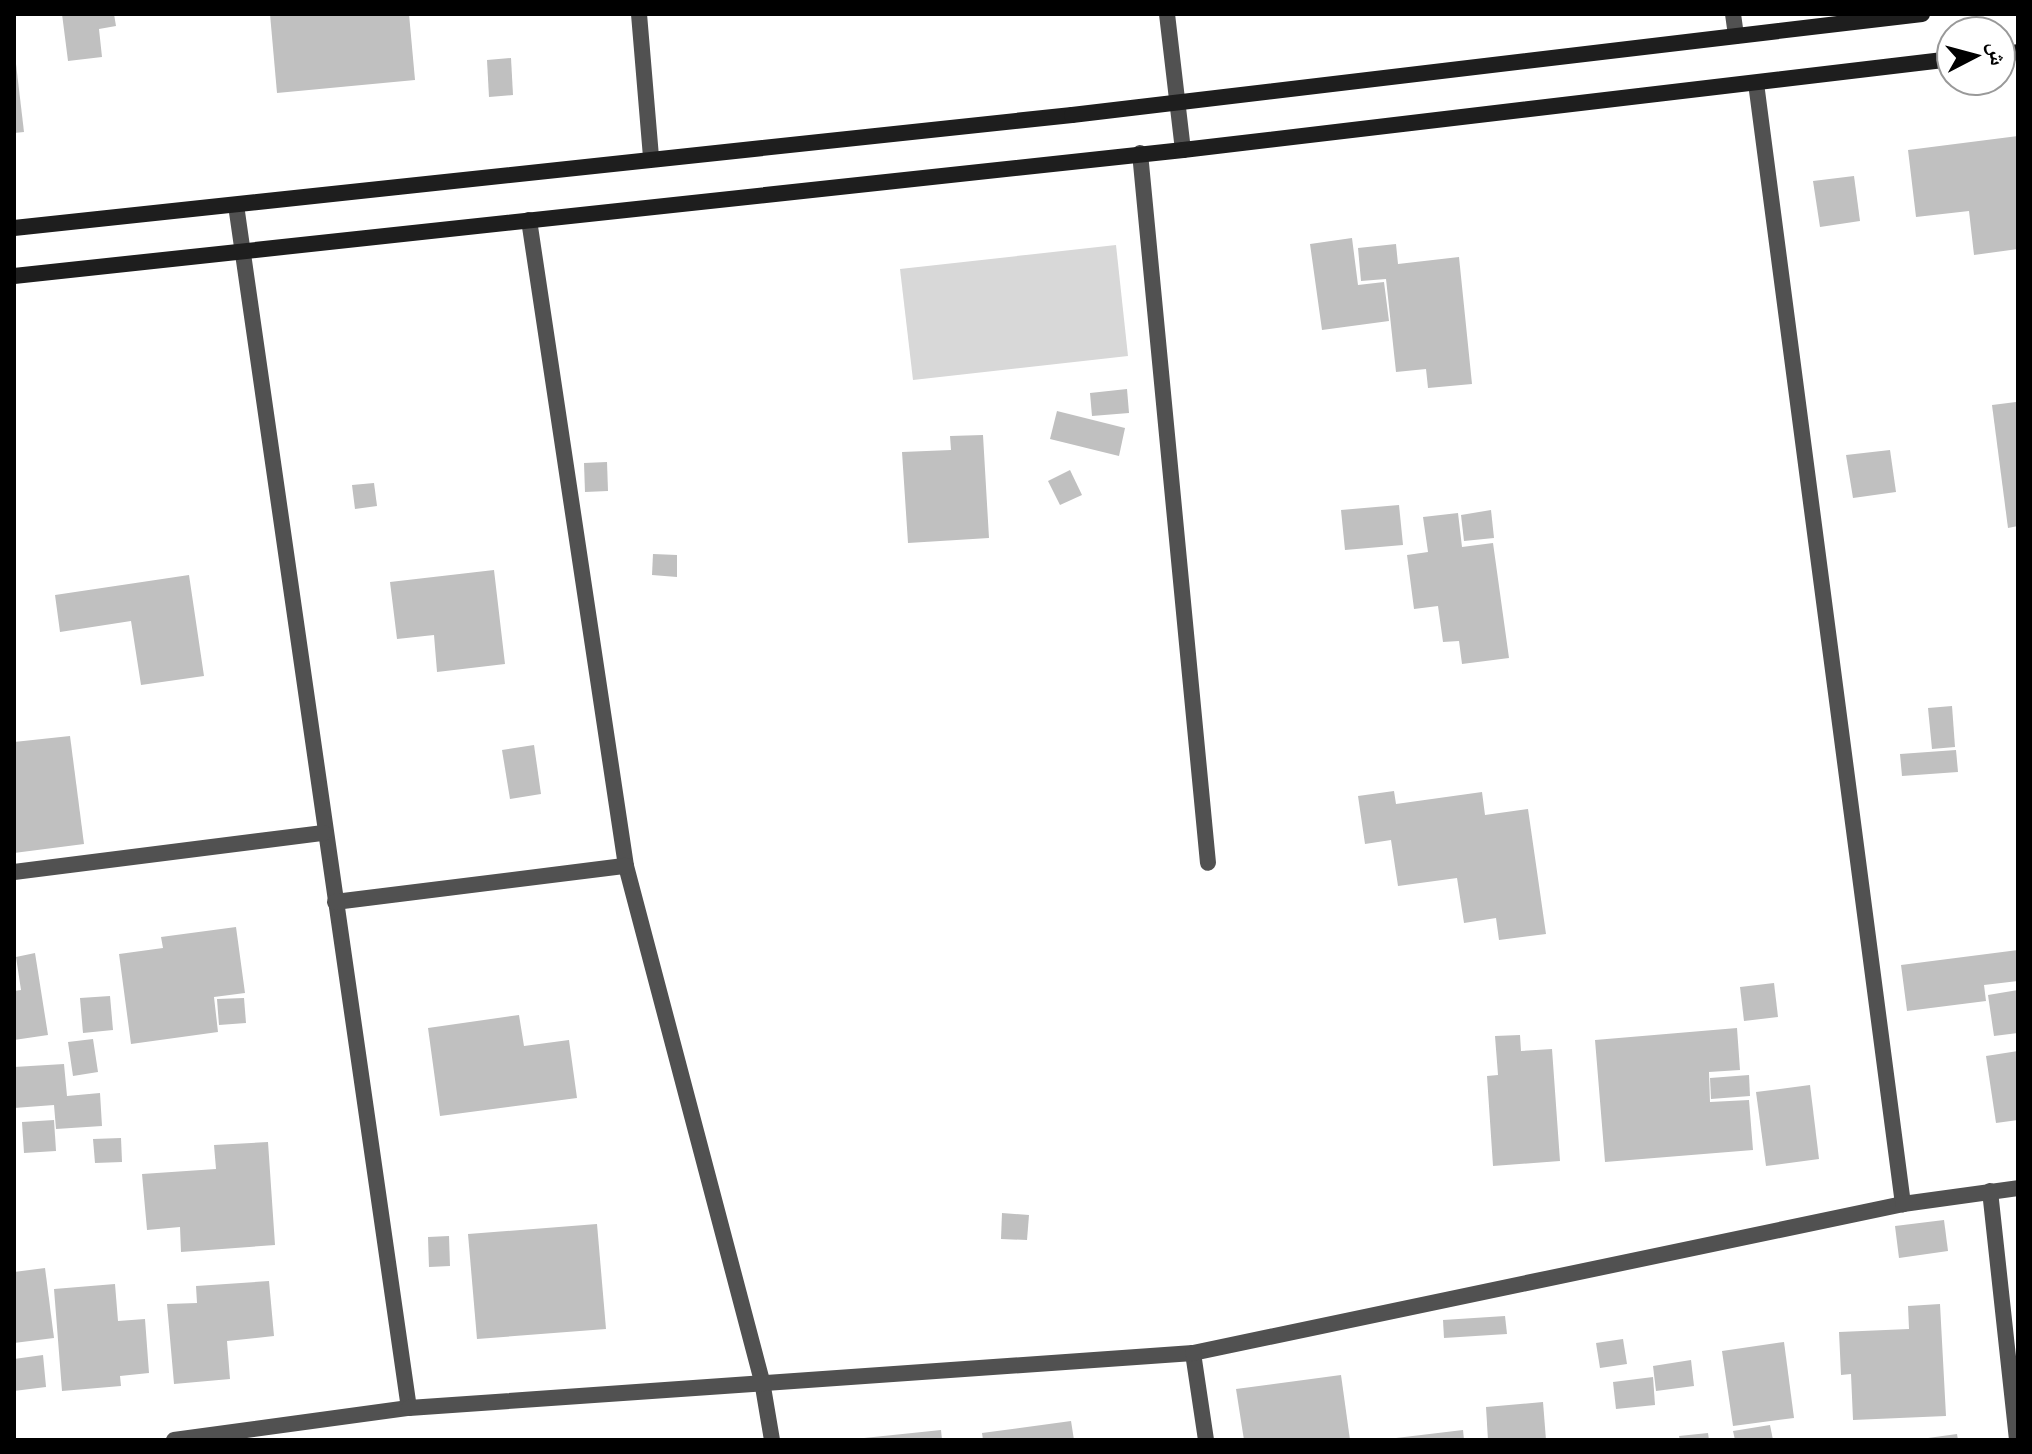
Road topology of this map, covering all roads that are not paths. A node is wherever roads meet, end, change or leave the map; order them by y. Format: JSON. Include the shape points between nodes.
{"nodes":[{"id":1,"x":639,"y":14,"type":"edge"},
{"id":2,"x":1167,"y":14,"type":"edge"},
{"id":3,"x":1733,"y":14,"type":"edge"},
{"id":4,"x":1922,"y":14,"type":"edge"},
{"id":5,"x":1736,"y":36,"type":"junction"},
{"id":6,"x":1936,"y":61,"type":"edge"},
{"id":7,"x":1756,"y":83,"type":"junction"},
{"id":8,"x":1176,"y":103,"type":"junction"},
{"id":9,"x":1183,"y":150,"type":"junction"},
{"id":10,"x":1140,"y":153,"type":"junction"},
{"id":11,"x":651,"y":157,"type":"junction"},
{"id":12,"x":236,"y":205,"type":"junction"},
{"id":13,"x":529,"y":220,"type":"junction"},
{"id":14,"x":14,"y":228,"type":"edge"},
{"id":15,"x":241,"y":249,"type":"junction"},
{"id":16,"x":14,"y":276,"type":"edge"},
{"id":17,"x":324,"y":833,"type":"junction"},
{"id":18,"x":1208,"y":863,"type":"dead end"},
{"id":19,"x":626,"y":866,"type":"junction"},
{"id":20,"x":14,"y":872,"type":"edge"},
{"id":21,"x":335,"y":902,"type":"junction"},
{"id":22,"x":2018,"y":1188,"type":"edge"},
{"id":23,"x":1990,"y":1191,"type":"junction"},
{"id":24,"x":1903,"y":1204,"type":"junction"},
{"id":25,"x":1193,"y":1353,"type":"junction"},
{"id":26,"x":762,"y":1381,"type":"junction"},
{"id":27,"x":409,"y":1408,"type":"junction"},
{"id":28,"x":174,"y":1440,"type":"edge"},
{"id":29,"x":772,"y":1440,"type":"edge"},
{"id":30,"x":1206,"y":1440,"type":"edge"},
{"id":31,"x":2017,"y":1440,"type":"edge"}],
"edges":[{"from":1,"to":11,"type":"street"},
{"from":2,"to":8,"type":"street"},
{"from":3,"to":5,"type":"street"},
{"from":4,"to":5,"type":"main road"},
{"from":5,"to":8,"type":"main road"},
{"from":6,"to":7,"type":"main road"},
{"from":7,"to":9,"type":"main road"},
{"from":7,"to":24,"type":"street"},
{"from":8,"to":9,"type":"street"},
{"from":8,"to":11,"type":"main road"},
{"from":9,"to":10,"type":"main road"},
{"from":10,"to":13,"type":"main road"},
{"from":10,"to":18,"type":"street"},
{"from":11,"to":12,"type":"main road"},
{"from":12,"to":14,"type":"main road"},
{"from":12,"to":15,"type":"street"},
{"from":13,"to":15,"type":"main road"},
{"from":13,"to":19,"type":"street"},
{"from":15,"to":16,"type":"main road"},
{"from":15,"to":17,"type":"street"},
{"from":17,"to":20,"type":"street"},
{"from":17,"to":21,"type":"street"},
{"from":19,"to":21,"type":"street"},
{"from":19,"to":26,"type":"street"},
{"from":21,"to":27,"type":"street"},
{"from":22,"to":23,"type":"street"},
{"from":23,"to":24,"type":"street"},
{"from":23,"to":31,"type":"street"},
{"from":24,"to":25,"type":"street"},
{"from":25,"to":26,"type":"street"},
{"from":25,"to":30,"type":"street"},
{"from":26,"to":27,"type":"street"},
{"from":26,"to":29,"type":"street"},
{"from":27,"to":28,"type":"street"}]}
